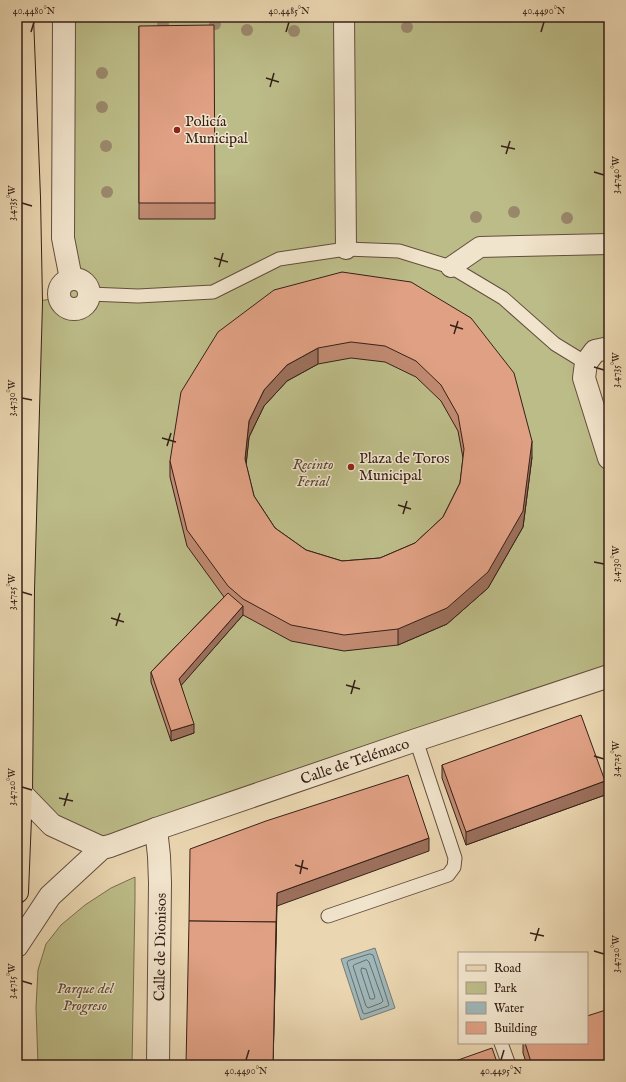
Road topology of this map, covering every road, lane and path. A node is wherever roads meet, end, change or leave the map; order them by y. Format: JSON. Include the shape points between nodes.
{"nodes":[{"id":1,"x":22,"y":17,"type":"edge"},
{"id":2,"x":64,"y":17,"type":"edge"},
{"id":3,"x":344,"y":17,"type":"edge"},
{"id":4,"x":609,"y":244,"type":"edge"},
{"id":5,"x":346,"y":249,"type":"junction"},
{"id":6,"x":451,"y":268,"type":"junction"},
{"id":7,"x":71,"y":279,"type":"junction"},
{"id":8,"x":90,"y":294,"type":"junction"},
{"id":9,"x":59,"y":298,"type":"junction"},
{"id":10,"x":31,"y":302,"type":"junction"},
{"id":11,"x":609,"y":348,"type":"edge"},
{"id":12,"x":585,"y":370,"type":"junction"},
{"id":13,"x":609,"y":458,"type":"edge"},
{"id":14,"x":609,"y":676,"type":"edge"},
{"id":15,"x":416,"y":740,"type":"junction"},
{"id":16,"x":21,"y":793,"type":"junction"},
{"id":17,"x":156,"y":829,"type":"junction"},
{"id":18,"x":102,"y":848,"type":"junction"},
{"id":19,"x":17,"y":892,"type":"edge"},
{"id":20,"x":328,"y":916,"type":"dead end"},
{"id":21,"x":17,"y":946,"type":"edge"},
{"id":22,"x":501,"y":1044,"type":"edge"},
{"id":23,"x":158,"y":1065,"type":"edge"},
{"id":24,"x":509,"y":1065,"type":"edge"}],
"edges":[{"from":1,"to":10,"type":"main road"},
{"from":2,"to":7,"type":"street","via":[[63,238]]},
{"from":3,"to":5,"type":"street"},
{"from":4,"to":6,"type":"street","via":[[480,247]]},
{"from":5,"to":6,"type":"lane","via":[[399,251]]},
{"from":5,"to":8,"type":"lane","via":[[279,259],[213,292],[138,296]]},
{"from":6,"to":12,"type":"lane","via":[[503,298]]},
{"from":7,"to":8,"type":"street","via":[[80,279],[87,285]]},
{"from":7,"to":9,"type":"street","via":[[63,283],[59,290]]},
{"from":8,"to":9,"type":"street","via":[[88,302],[76,310],[63,304]]},
{"from":9,"to":10,"type":"street"},
{"from":10,"to":16,"type":"main road","via":[[23,590]]},
{"from":11,"to":12,"type":"street","via":[[595,351]]},
{"from":12,"to":13,"type":"street"},
{"from":14,"to":15,"type":"street","name":"Calle de Telémaco"},
{"from":15,"to":17,"type":"street","name":"Calle de Telémaco"},
{"from":15,"to":20,"type":"lane","via":[[455,858],[454,867],[448,875]]},
{"from":16,"to":18,"type":"street","via":[[52,825]]},
{"from":16,"to":19,"type":"main road"},
{"from":17,"to":18,"type":"street","name":"Calle de Telémaco"},
{"from":17,"to":23,"type":"street","name":"Calle de Dionisos","via":[[160,856]]},
{"from":18,"to":21,"type":"street","name":"Calle de Telémaco","via":[[50,896]]},
{"from":22,"to":24,"type":"lane"}]}
